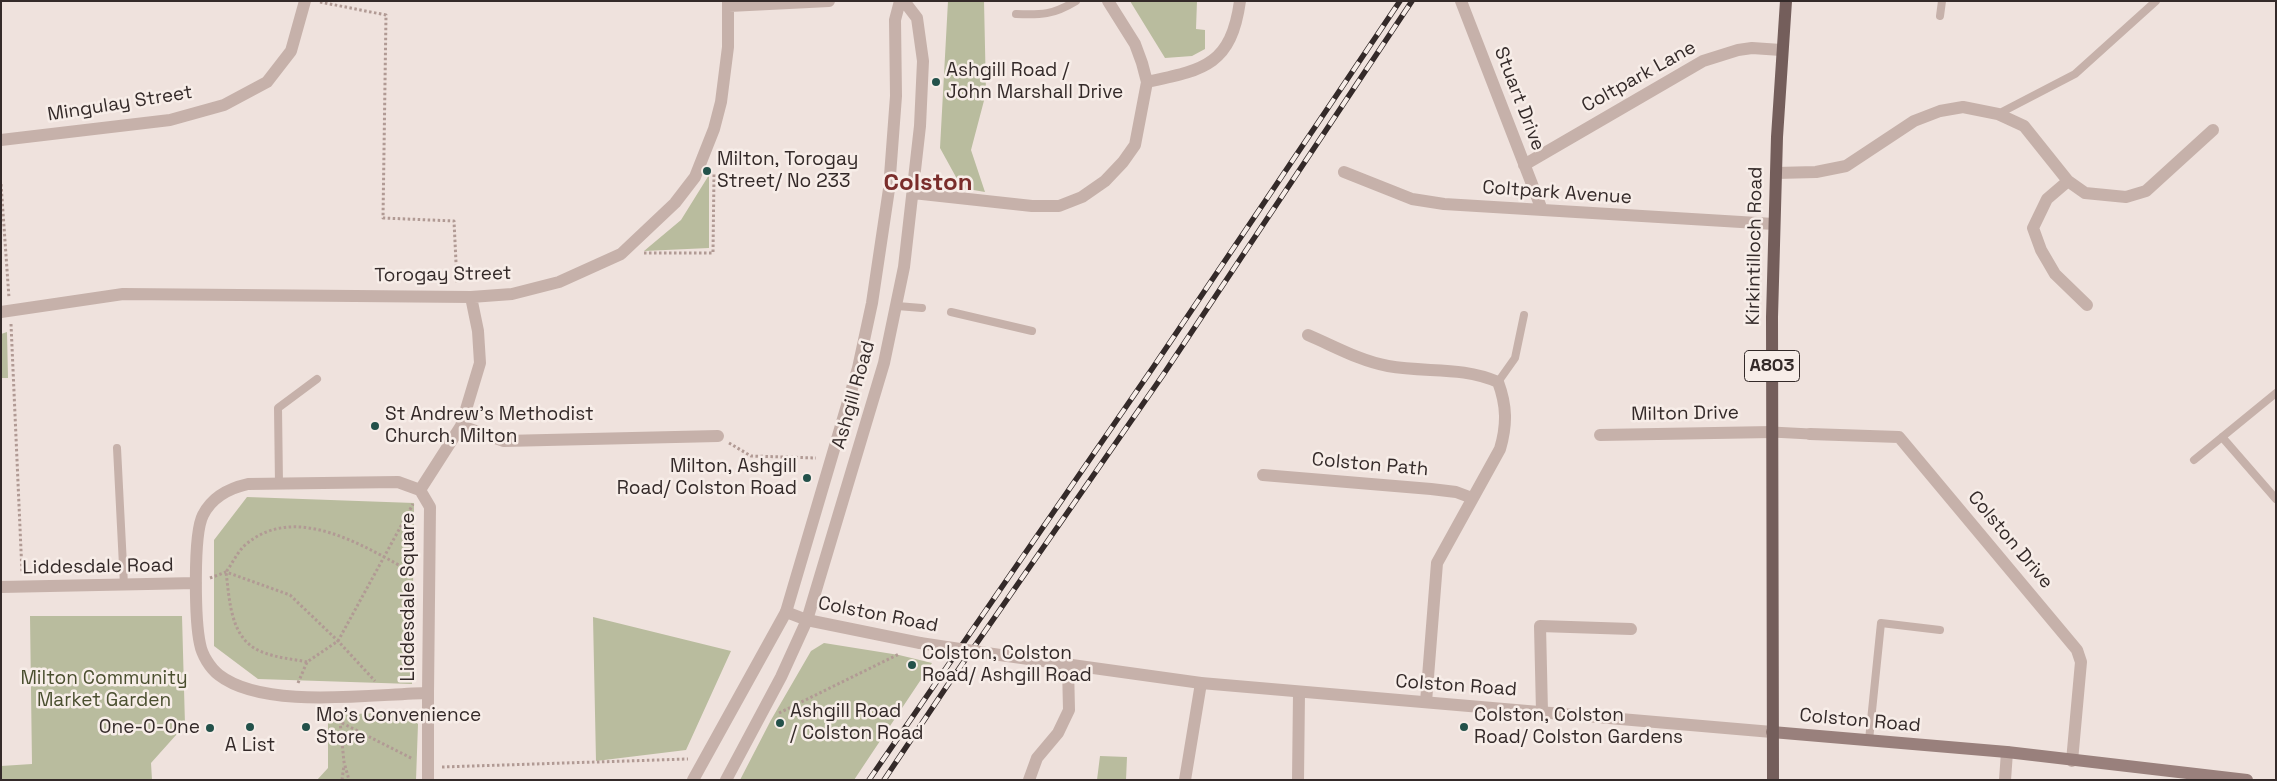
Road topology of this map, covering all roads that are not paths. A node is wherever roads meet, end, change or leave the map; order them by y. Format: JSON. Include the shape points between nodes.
{"nodes":[{"id":1,"x":305,"y":1,"type":"edge"},
{"id":2,"x":829,"y":1,"type":"edge"},
{"id":3,"x":902,"y":1,"type":"edge"},
{"id":4,"x":1076,"y":1,"type":"edge"},
{"id":5,"x":1108,"y":1,"type":"edge"},
{"id":6,"x":1240,"y":1,"type":"edge"},
{"id":7,"x":1461,"y":1,"type":"edge"},
{"id":8,"x":1786,"y":1,"type":"edge"},
{"id":9,"x":1942,"y":1,"type":"edge"},
{"id":10,"x":2156,"y":1,"type":"edge"},
{"id":11,"x":728,"y":4,"type":"edge"},
{"id":12,"x":1016,"y":14,"type":"dead end"},
{"id":13,"x":1940,"y":16,"type":"dead end"},
{"id":14,"x":1781,"y":50,"type":"junction"},
{"id":15,"x":1147,"y":82,"type":"junction"},
{"id":16,"x":1998,"y":114,"type":"junction"},
{"id":17,"x":2212,"y":130,"type":"dead end"},
{"id":18,"x":1,"y":140,"type":"edge"},
{"id":19,"x":1524,"y":165,"type":"junction"},
{"id":20,"x":1344,"y":172,"type":"dead end"},
{"id":21,"x":1776,"y":173,"type":"junction"},
{"id":22,"x":2068,"y":181,"type":"junction"},
{"id":23,"x":913,"y":193,"type":"junction"},
{"id":24,"x":1542,"y":210,"type":"junction"},
{"id":25,"x":1774,"y":224,"type":"junction"},
{"id":26,"x":471,"y":297,"type":"junction"},
{"id":27,"x":2087,"y":305,"type":"dead end"},
{"id":28,"x":897,"y":306,"type":"junction"},
{"id":29,"x":922,"y":308,"type":"dead end"},
{"id":30,"x":6,"y":311,"type":"edge"},
{"id":31,"x":951,"y":312,"type":"dead end"},
{"id":32,"x":1524,"y":315,"type":"dead end"},
{"id":33,"x":1032,"y":332,"type":"dead end"},
{"id":34,"x":1308,"y":335,"type":"dead end"},
{"id":35,"x":317,"y":379,"type":"dead end"},
{"id":36,"x":1498,"y":382,"type":"junction"},
{"id":37,"x":2276,"y":392,"type":"edge"},
{"id":38,"x":461,"y":426,"type":"junction"},
{"id":39,"x":1772,"y":432,"type":"junction"},
{"id":40,"x":1810,"y":434,"type":"joint"},
{"id":41,"x":1600,"y":435,"type":"dead end"},
{"id":42,"x":718,"y":436,"type":"road end"},
{"id":43,"x":2222,"y":436,"type":"junction"},
{"id":44,"x":117,"y":448,"type":"dead end"},
{"id":45,"x":2194,"y":460,"type":"dead end"},
{"id":46,"x":1263,"y":475,"type":"dead end"},
{"id":47,"x":279,"y":484,"type":"junction"},
{"id":48,"x":420,"y":490,"type":"junction"},
{"id":49,"x":1472,"y":498,"type":"junction"},
{"id":50,"x":2276,"y":499,"type":"edge"},
{"id":51,"x":196,"y":583,"type":"junction"},
{"id":52,"x":124,"y":585,"type":"junction"},
{"id":53,"x":1,"y":588,"type":"edge"},
{"id":54,"x":786,"y":612,"type":"junction"},
{"id":55,"x":807,"y":620,"type":"junction"},
{"id":56,"x":1631,"y":629,"type":"dead end"},
{"id":57,"x":1940,"y":630,"type":"dead end"},
{"id":58,"x":1068,"y":666,"type":"junction"},
{"id":59,"x":1201,"y":683,"type":"junction"},
{"id":60,"x":428,"y":693,"type":"junction"},
{"id":61,"x":1298,"y":693,"type":"junction"},
{"id":62,"x":1426,"y":702,"type":"junction"},
{"id":63,"x":1542,"y":712,"type":"junction"},
{"id":64,"x":1772,"y":732,"type":"junction"},
{"id":65,"x":1869,"y":740,"type":"junction"},
{"id":66,"x":2007,"y":752,"type":"junction"},
{"id":67,"x":2072,"y":761,"type":"junction"},
{"id":68,"x":429,"y":774,"type":"edge"},
{"id":69,"x":693,"y":780,"type":"edge"},
{"id":70,"x":726,"y":780,"type":"edge"},
{"id":71,"x":1029,"y":780,"type":"edge"},
{"id":72,"x":1185,"y":780,"type":"edge"},
{"id":73,"x":1298,"y":780,"type":"edge"},
{"id":74,"x":1773,"y":780,"type":"edge"},
{"id":75,"x":2005,"y":780,"type":"edge"},
{"id":76,"x":2247,"y":780,"type":"edge"}],
"edges":[{"from":1,"to":18,"type":"street","name":"Mingulay Street","via":[[291,51],[267,82],[224,105],[170,120]]},
{"from":2,"to":11,"type":"street"},
{"from":3,"to":23,"type":"street","name":"Ashgill Road","via":[[917,18],[923,60]]},
{"from":3,"to":54,"type":"street","name":"Ashgill Road","via":[[895,20],[896,96],[889,189],[878,265],[858,368]]},
{"from":4,"to":12,"type":"lane","via":[[1054,13]]},
{"from":5,"to":15,"type":"street","via":[[1135,44]]},
{"from":6,"to":15,"type":"street","via":[[1232,34],[1223,51],[1208,64],[1191,72]]},
{"from":7,"to":19,"type":"street","name":"Stuart Drive"},
{"from":8,"to":14,"type":"main road","name":"Kirkintilloch Road","number":"A803"},
{"from":9,"to":13,"type":"lane"},
{"from":10,"to":16,"type":"lane","via":[[2076,74]]},
{"from":11,"to":26,"type":"street","name":"Torogay Street","via":[[728,47],[714,129],[695,177],[675,203],[621,254],[559,282],[512,294]]},
{"from":14,"to":19,"type":"street","name":"Coltpark Lane","via":[[1752,48],[1703,61]]},
{"from":14,"to":21,"type":"main road","name":"Kirkintilloch Road","number":"A803"},
{"from":15,"to":23,"type":"street","via":[[1135,144],[1105,181],[1082,197],[1059,206],[1032,206]]},
{"from":16,"to":21,"type":"street","via":[[1964,107],[1940,111],[1914,121],[1846,166],[1816,172]]},
{"from":16,"to":22,"type":"street","via":[[2024,126]]},
{"from":17,"to":22,"type":"street","via":[[2146,191],[2126,197],[2106,197],[2086,193]]},
{"from":19,"to":24,"type":"street","name":"Stuart Drive"},
{"from":20,"to":24,"type":"street","name":"Coltpark Avenue","via":[[1412,199]]},
{"from":21,"to":25,"type":"main road","name":"Kirkintilloch Road","number":"A803"},
{"from":22,"to":27,"type":"street","via":[[2048,199],[2033,228],[2055,274]]},
{"from":23,"to":28,"type":"street","name":"Ashgill Road"},
{"from":24,"to":25,"type":"street","name":"Coltpark Avenue"},
{"from":25,"to":39,"type":"main road","name":"Kirkintilloch Road","number":"A803"},
{"from":26,"to":30,"type":"street","name":"Torogay Street","via":[[123,294]]},
{"from":26,"to":38,"type":"street","via":[[480,363]]},
{"from":28,"to":29,"type":"lane"},
{"from":28,"to":55,"type":"street","name":"Ashgill Road","via":[[884,363]]},
{"from":31,"to":33,"type":"lane"},
{"from":32,"to":36,"type":"lane","via":[[1515,358]]},
{"from":34,"to":36,"type":"street","via":[[1387,366],[1479,374]]},
{"from":35,"to":47,"type":"lane","via":[[278,408]]},
{"from":36,"to":49,"type":"street","via":[[1504,398],[1505,433],[1500,449]]},
{"from":37,"to":43,"type":"lane"},
{"from":38,"to":42,"type":"street","via":[[504,441]]},
{"from":38,"to":48,"type":"street"},
{"from":39,"to":40,"type":"street"},
{"from":39,"to":41,"type":"street","name":"Milton Drive"},
{"from":39,"to":64,"type":"main road","name":"Kirkintilloch Road","number":"A803"},
{"from":40,"to":67,"type":"street","name":"Colston Drive","via":[[1899,437],[2078,650],[2081,662]]},
{"from":43,"to":45,"type":"lane"},
{"from":43,"to":50,"type":"lane"},
{"from":44,"to":52,"type":"lane"},
{"from":46,"to":49,"type":"street","name":"Colston Path","via":[[1431,489]]},
{"from":47,"to":48,"type":"street","name":"Liddesdale Square","via":[[398,482]]},
{"from":47,"to":51,"type":"street","name":"Liddesdale Square","via":[[248,484],[230,488],[217,498],[202,516]]},
{"from":48,"to":60,"type":"street","name":"Liddesdale Square","via":[[430,507]]},
{"from":49,"to":62,"type":"street","via":[[1437,563]]},
{"from":51,"to":52,"type":"street","name":"Liddesdale Road"},
{"from":51,"to":60,"type":"street","name":"Liddesdale Square","via":[[200,644],[209,665],[233,684],[292,697]]},
{"from":52,"to":53,"type":"street","name":"Liddesdale Road"},
{"from":54,"to":55,"type":"street","name":"Colston Road"},
{"from":54,"to":69,"type":"street","name":"Ashgill Road"},
{"from":55,"to":58,"type":"street","name":"Colston Road","bridge":true,"via":[[920,643]]},
{"from":55,"to":70,"type":"street","name":"Ashgill Road","via":[[781,678]]},
{"from":56,"to":63,"type":"street","via":[[1540,626]]},
{"from":57,"to":65,"type":"lane","via":[[1881,624]]},
{"from":58,"to":59,"type":"street","name":"Colston Road"},
{"from":58,"to":71,"type":"street","via":[[1069,710],[1058,733],[1037,758]]},
{"from":59,"to":61,"type":"street","name":"Colston Road"},
{"from":59,"to":72,"type":"street"},
{"from":60,"to":68,"type":"street"},
{"from":61,"to":62,"type":"street","name":"Colston Road"},
{"from":61,"to":73,"type":"street"},
{"from":62,"to":63,"type":"street","name":"Colston Road"},
{"from":63,"to":64,"type":"street","name":"Colston Road"},
{"from":64,"to":65,"type":"main road","name":"Colston Road"},
{"from":64,"to":74,"type":"main road","number":"A803"},
{"from":65,"to":66,"type":"main road","name":"Colston Road"},
{"from":66,"to":67,"type":"main road","name":"Colston Road"},
{"from":66,"to":75,"type":"street"},
{"from":67,"to":76,"type":"main road","name":"Colston Road"}]}
